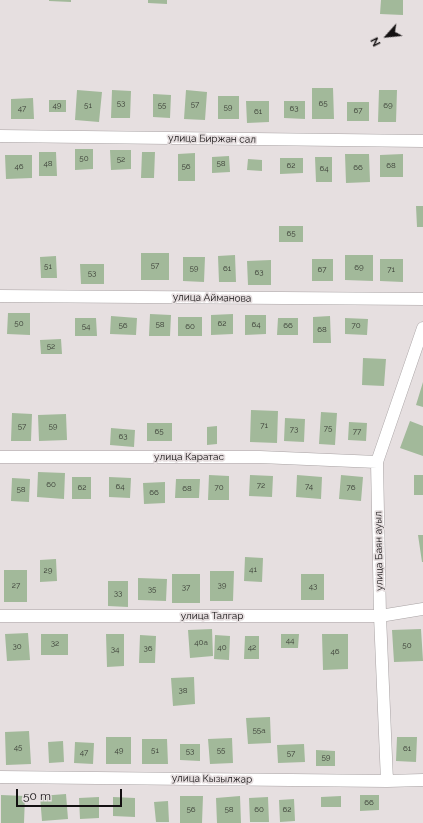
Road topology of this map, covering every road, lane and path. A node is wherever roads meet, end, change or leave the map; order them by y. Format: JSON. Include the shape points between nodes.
{"nodes":[{"id":1,"x":0,"y":136,"type":"edge"},
{"id":2,"x":423,"y":141,"type":"edge"},
{"id":3,"x":0,"y":296,"type":"edge"},
{"id":4,"x":423,"y":300,"type":"edge"},
{"id":5,"x":423,"y":328,"type":"edge"},
{"id":6,"x":0,"y":458,"type":"edge"},
{"id":7,"x":377,"y":462,"type":"junction"},
{"id":8,"x":423,"y":609,"type":"edge"},
{"id":9,"x":0,"y":616,"type":"edge"},
{"id":10,"x":380,"y":616,"type":"junction"},
{"id":11,"x":0,"y":777,"type":"edge"},
{"id":12,"x":423,"y":780,"type":"edge"},
{"id":13,"x":387,"y":782,"type":"junction"}],
"edges":[{"from":1,"to":2,"type":"street","name":"улица Биржан сал"},
{"from":3,"to":4,"type":"street","name":"улица Айманова"},
{"from":5,"to":7,"type":"street","name":"улица Баян ауыл"},
{"from":6,"to":7,"type":"street","name":"улица Каратас","via":[[260,457]]},
{"from":7,"to":10,"type":"street","name":"улица Баян ауыл"},
{"from":8,"to":10,"type":"street","name":"улица Талгар"},
{"from":9,"to":10,"type":"street","name":"улица Талгар"},
{"from":10,"to":13,"type":"street","name":"улица Баян ауыл"},
{"from":11,"to":13,"type":"street","name":"улица Кызылжар"},
{"from":12,"to":13,"type":"street","name":"улица Кызылжар"}]}
